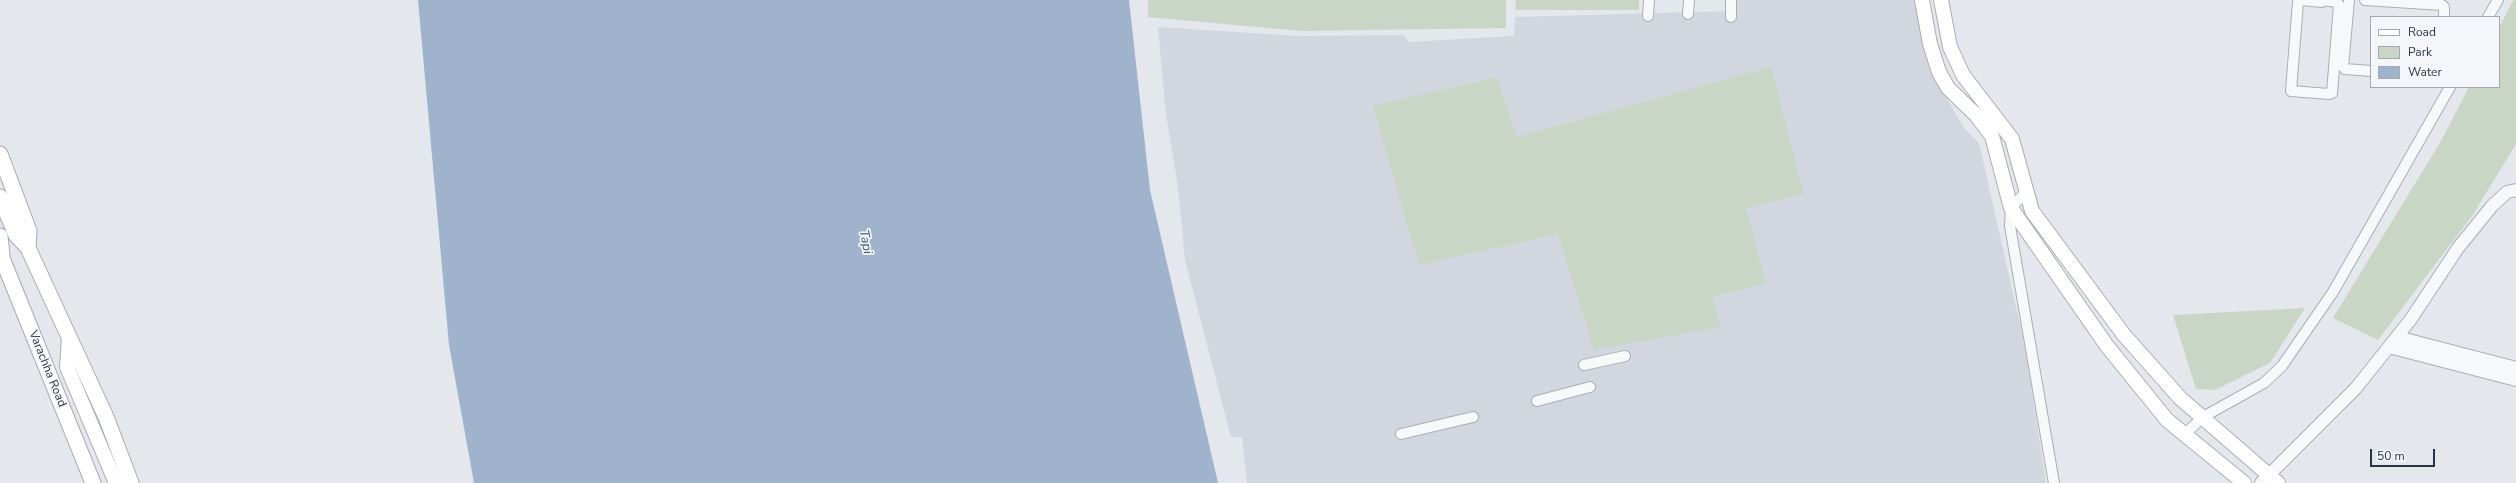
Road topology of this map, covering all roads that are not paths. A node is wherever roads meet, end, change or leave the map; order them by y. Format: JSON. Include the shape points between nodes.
{"nodes":[{"id":1,"x":1649,"y":0,"type":"edge"},
{"id":2,"x":1689,"y":0,"type":"edge"},
{"id":3,"x":1731,"y":0,"type":"edge"},
{"id":4,"x":1922,"y":0,"type":"edge"},
{"id":5,"x":1941,"y":0,"type":"edge"},
{"id":6,"x":2301,"y":0,"type":"edge"},
{"id":7,"x":2349,"y":0,"type":"edge"},
{"id":8,"x":2366,"y":0,"type":"edge"},
{"id":9,"x":2498,"y":0,"type":"edge"},
{"id":10,"x":2322,"y":1,"type":"edge"},
{"id":11,"x":1688,"y":14,"type":"dead end"},
{"id":12,"x":1648,"y":16,"type":"dead end"},
{"id":13,"x":2444,"y":16,"type":"edge"},
{"id":14,"x":2489,"y":16,"type":"edge"},
{"id":15,"x":1731,"y":17,"type":"dead end"},
{"id":16,"x":2370,"y":71,"type":"edge"},
{"id":17,"x":2449,"y":88,"type":"edge"},
{"id":18,"x":0,"y":154,"type":"edge"},
{"id":19,"x":2516,"y":190,"type":"edge"},
{"id":20,"x":2026,"y":192,"type":"junction"},
{"id":21,"x":0,"y":197,"type":"edge"},
{"id":22,"x":2011,"y":208,"type":"junction"},
{"id":23,"x":0,"y":236,"type":"edge"},
{"id":24,"x":28,"y":248,"type":"junction"},
{"id":25,"x":1,"y":254,"type":"edge"},
{"id":26,"x":69,"y":337,"type":"junction"},
{"id":27,"x":2397,"y":337,"type":"junction"},
{"id":28,"x":2389,"y":347,"type":"junction"},
{"id":29,"x":1625,"y":356,"type":"dead end"},
{"id":30,"x":43,"y":359,"type":"junction"},
{"id":31,"x":1584,"y":365,"type":"dead end"},
{"id":32,"x":2516,"y":368,"type":"edge"},
{"id":33,"x":2516,"y":380,"type":"edge"},
{"id":34,"x":1590,"y":386,"type":"dead end"},
{"id":35,"x":1537,"y":401,"type":"dead end"},
{"id":36,"x":1473,"y":417,"type":"dead end"},
{"id":37,"x":2203,"y":418,"type":"junction"},
{"id":38,"x":1401,"y":434,"type":"dead end"},
{"id":39,"x":2185,"y":434,"type":"junction"},
{"id":40,"x":2270,"y":480,"type":"edge"},
{"id":41,"x":92,"y":483,"type":"edge"},
{"id":42,"x":110,"y":483,"type":"edge"},
{"id":43,"x":116,"y":483,"type":"edge"},
{"id":44,"x":131,"y":483,"type":"edge"},
{"id":45,"x":2054,"y":483,"type":"edge"},
{"id":46,"x":2244,"y":483,"type":"edge"}],
"edges":[{"from":1,"to":12,"type":"street"},
{"from":2,"to":11,"type":"street"},
{"from":3,"to":15,"type":"street"},
{"from":4,"to":22,"type":"main road","via":[[1930,44],[1939,72],[1948,88],[1976,115],[1992,136]]},
{"from":5,"to":20,"type":"main road","via":[[1950,47],[1963,75],[2012,139]]},
{"from":6,"to":10,"type":"street"},
{"from":6,"to":10,"type":"street","via":[[2298,2],[2291,91],[2294,93],[2332,93],[2339,5],[2337,2]]},
{"from":7,"to":16,"type":"street","via":[[2343,67]]},
{"from":8,"to":13,"type":"street","via":[[2442,5]]},
{"from":9,"to":14,"type":"street"},
{"from":17,"to":37,"type":"street","via":[[2333,292],[2282,366],[2264,383]]},
{"from":18,"to":24,"type":"main road","via":[[29,231]]},
{"from":19,"to":27,"type":"street","via":[[2507,192],[2497,199],[2458,248]]},
{"from":20,"to":22,"type":"street"},
{"from":20,"to":37,"type":"main road","via":[[2032,210],[2124,335],[2180,398]]},
{"from":21,"to":24,"type":"main road","via":[[16,235]]},
{"from":22,"to":39,"type":"main road","via":[[2107,346],[2167,420]]},
{"from":22,"to":45,"type":"street","via":[[2010,226]]},
{"from":23,"to":25,"type":"main road","name":"Varachha Road"},
{"from":24,"to":26,"type":"main road"},
{"from":25,"to":30,"type":"main road","name":"Varachha Road"},
{"from":26,"to":43,"type":"main road","via":[[67,367]]},
{"from":26,"to":44,"type":"main road","via":[[106,417]]},
{"from":27,"to":28,"type":"street"},
{"from":27,"to":32,"type":"street"},
{"from":28,"to":33,"type":"street"},
{"from":28,"to":40,"type":"street","via":[[2356,388]]},
{"from":29,"to":31,"type":"street"},
{"from":30,"to":41,"type":"main road","name":"Varachha Road"},
{"from":30,"to":42,"type":"main road","via":[[61,372]]},
{"from":34,"to":35,"type":"street"},
{"from":36,"to":38,"type":"street"},
{"from":37,"to":39,"type":"street"},
{"from":37,"to":40,"type":"main road"},
{"from":39,"to":46,"type":"main road"}]}
